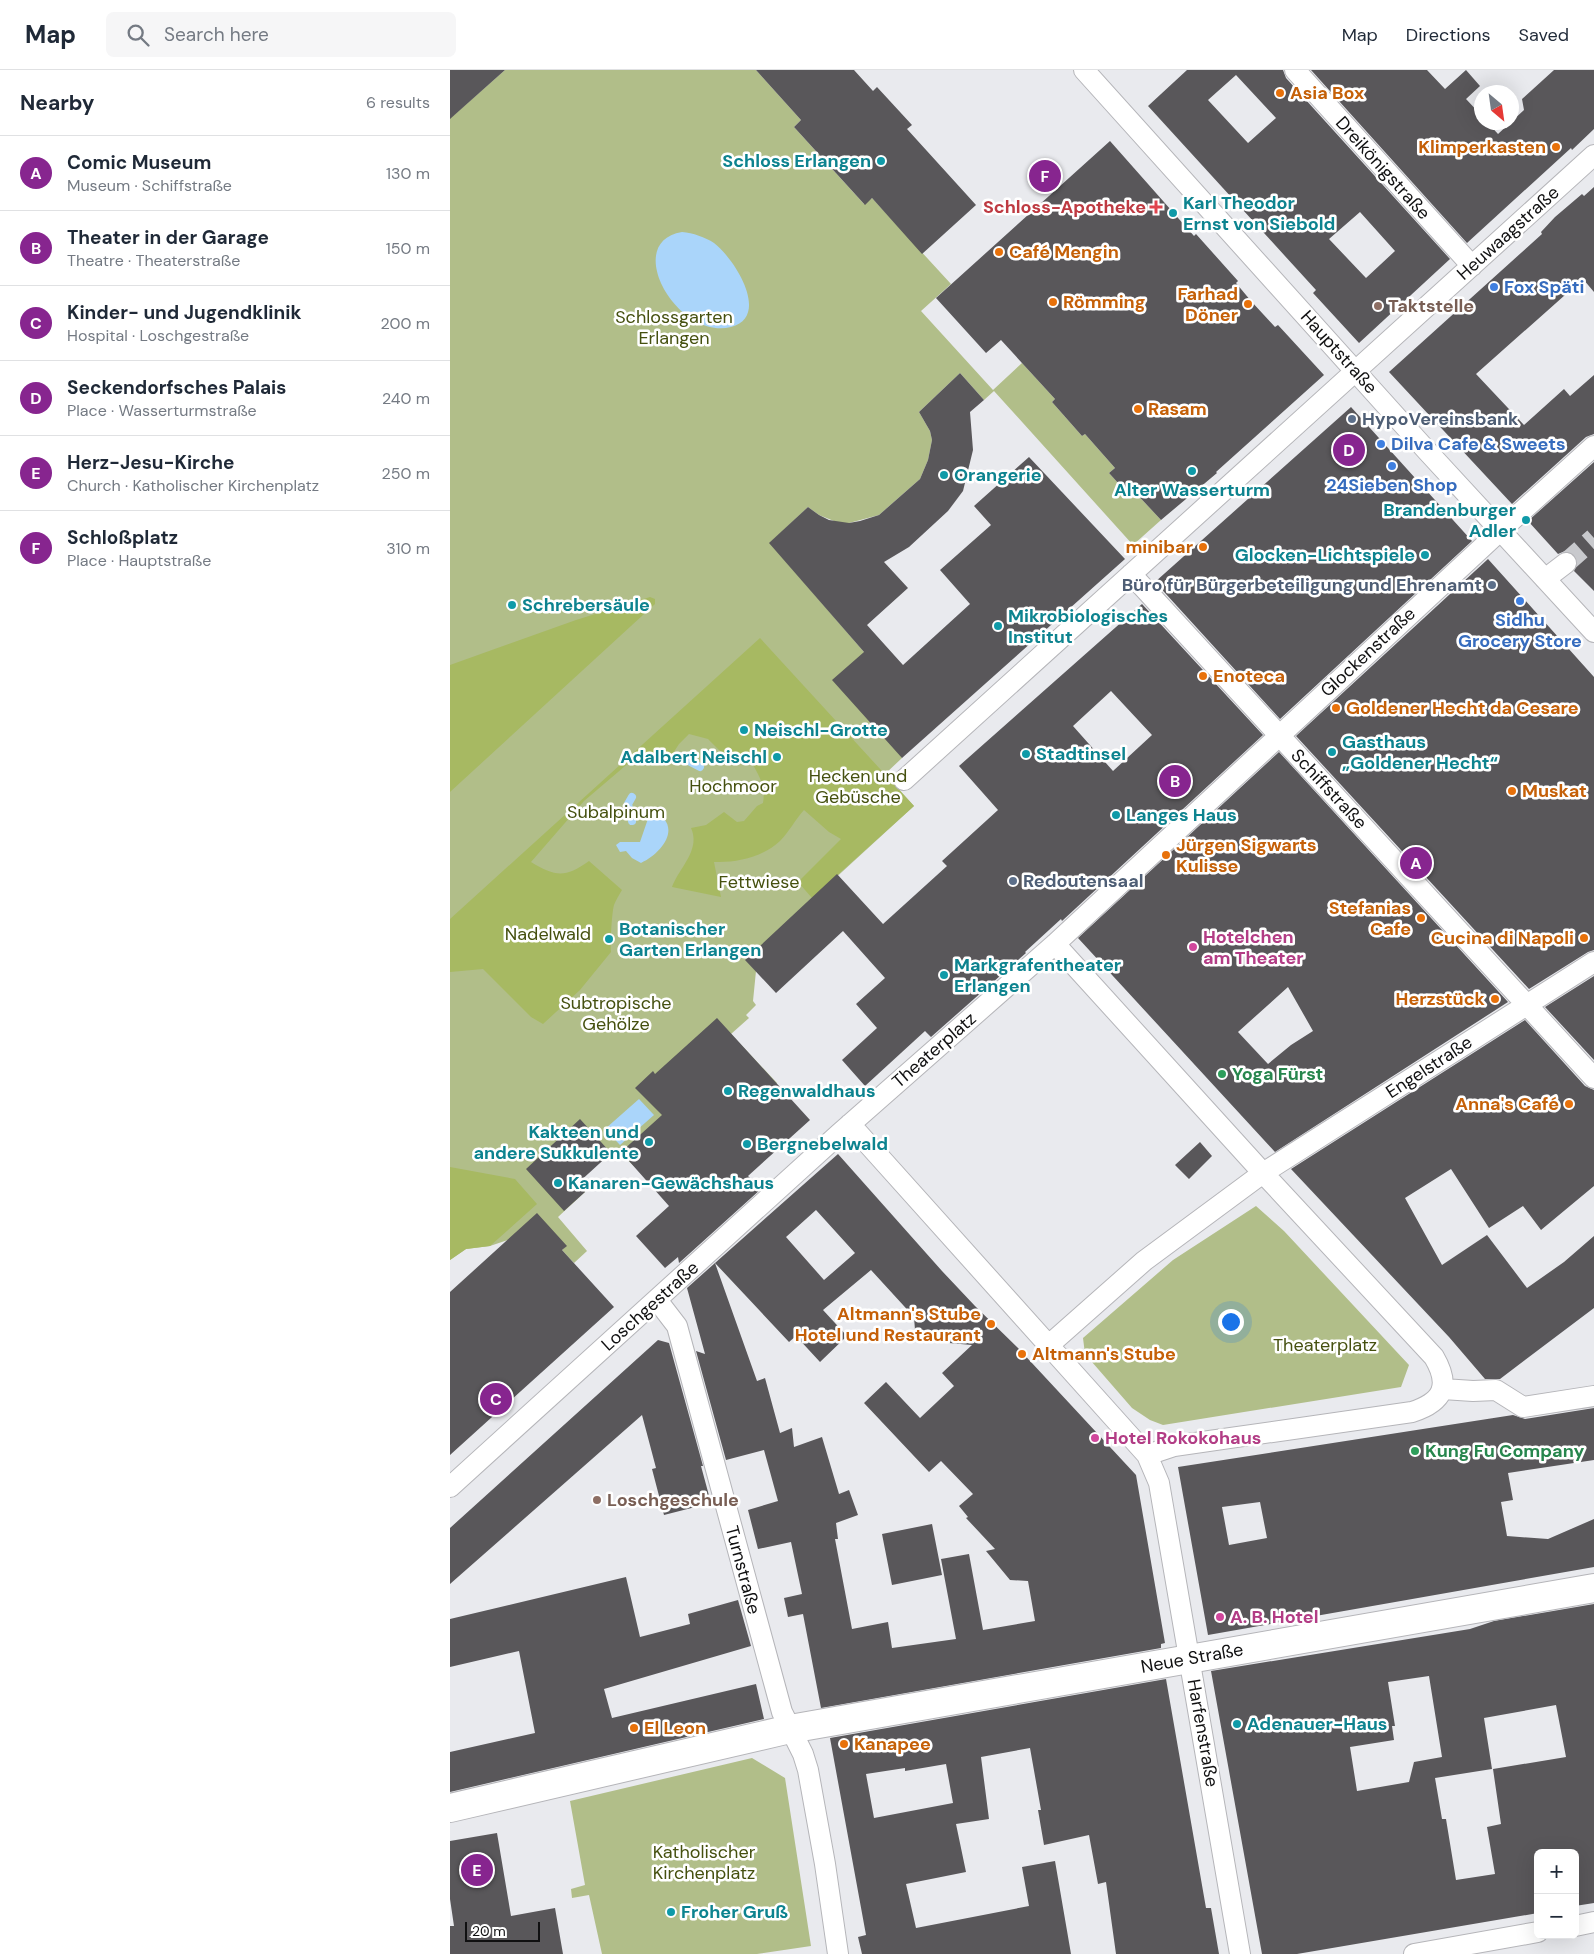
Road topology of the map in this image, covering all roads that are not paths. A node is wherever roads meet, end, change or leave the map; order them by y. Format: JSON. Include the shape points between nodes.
{"nodes":[{"id":1,"x":1084,"y":70,"type":"edge"},
{"id":2,"x":1295,"y":70,"type":"edge"},
{"id":3,"x":1594,"y":155,"type":"edge"},
{"id":4,"x":1472,"y":266,"type":"junction"},
{"id":5,"x":1356,"y":370,"type":"junction"},
{"id":6,"x":1594,"y":446,"type":"edge"},
{"id":7,"x":1501,"y":530,"type":"junction"},
{"id":8,"x":1566,"y":562,"type":"tunnel mouth"},
{"id":9,"x":1131,"y":574,"type":"junction"},
{"id":10,"x":1545,"y":579,"type":"junction"},
{"id":11,"x":1594,"y":632,"type":"edge"},
{"id":12,"x":1279,"y":734,"type":"junction"},
{"id":13,"x":904,"y":780,"type":"dead end"},
{"id":14,"x":1055,"y":944,"type":"junction"},
{"id":15,"x":1594,"y":962,"type":"edge"},
{"id":16,"x":1526,"y":1005,"type":"junction"},
{"id":17,"x":1594,"y":1078,"type":"edge"},
{"id":18,"x":850,"y":1124,"type":"junction"},
{"id":19,"x":1263,"y":1173,"type":"junction"},
{"id":20,"x":657,"y":1300,"type":"junction"},
{"id":21,"x":1049,"y":1345,"type":"junction"},
{"id":22,"x":1443,"y":1389,"type":"junction"},
{"id":23,"x":1594,"y":1396,"type":"edge"},
{"id":24,"x":1147,"y":1455,"type":"junction"},
{"id":25,"x":450,"y":1487,"type":"edge"},
{"id":26,"x":1594,"y":1588,"type":"edge"},
{"id":27,"x":1190,"y":1658,"type":"junction"},
{"id":28,"x":790,"y":1728,"type":"junction"},
{"id":29,"x":450,"y":1808,"type":"edge"},
{"id":30,"x":1594,"y":1922,"type":"edge"},
{"id":31,"x":1579,"y":1925,"type":"edge"},
{"id":32,"x":1534,"y":1933,"type":"edge"},
{"id":33,"x":838,"y":1954,"type":"edge"},
{"id":34,"x":1240,"y":1954,"type":"edge"},
{"id":35,"x":1414,"y":1954,"type":"edge"}],
"edges":[{"from":1,"to":5,"type":"street","name":"Hauptstraße"},
{"from":2,"to":4,"type":"street","name":"Dreikönigstraße"},
{"from":3,"to":4,"type":"street","name":"Heuwaagstraße"},
{"from":4,"to":5,"type":"street","name":"Heuwaagstraße"},
{"from":5,"to":7,"type":"street","name":"Hauptstraße"},
{"from":5,"to":9,"type":"street","name":"Heuwaagstraße"},
{"from":6,"to":7,"type":"street","name":"Glockenstraße"},
{"from":7,"to":10,"type":"street","name":"Hauptstraße"},
{"from":7,"to":12,"type":"street","name":"Glockenstraße"},
{"from":8,"to":10,"type":"street"},
{"from":9,"to":12,"type":"street","name":"Schiffstraße"},
{"from":9,"to":13,"type":"street","name":"Heuwaagstraße"},
{"from":10,"to":11,"type":"street","name":"Hauptstraße"},
{"from":12,"to":14,"type":"street","name":"Glockenstraße"},
{"from":12,"to":16,"type":"street","name":"Schiffstraße"},
{"from":14,"to":18,"type":"street","name":"Theaterplatz"},
{"from":14,"to":19,"type":"street"},
{"from":15,"to":16,"type":"street","name":"Engelstraße"},
{"from":16,"to":17,"type":"street","name":"Schiffstraße"},
{"from":16,"to":19,"type":"street","name":"Engelstraße"},
{"from":18,"to":20,"type":"street","name":"Loschgestraße"},
{"from":18,"to":21,"type":"street"},
{"from":19,"to":21,"type":"street","via":[[1144,1261]]},
{"from":19,"to":22,"type":"street","via":[[1434,1357],[1442,1374]]},
{"from":20,"to":25,"type":"street","name":"Loschgestraße"},
{"from":20,"to":28,"type":"street","name":"Turnstraße","via":[[677,1326],[771,1674]]},
{"from":21,"to":24,"type":"street"},
{"from":22,"to":23,"type":"street","via":[[1496,1390],[1523,1407]]},
{"from":22,"to":24,"type":"street","via":[[1433,1403],[1412,1412],[1174,1446]]},
{"from":24,"to":27,"type":"street","name":"Harfenstraße","via":[[1159,1483]]},
{"from":26,"to":27,"type":"street","name":"Neue Straße"},
{"from":27,"to":28,"type":"street","name":"Neue Straße"},
{"from":27,"to":34,"type":"street","name":"Harfenstraße"},
{"from":28,"to":29,"type":"street"},
{"from":28,"to":33,"type":"street","via":[[808,1770]]},
{"from":30,"to":31,"type":"street"},
{"from":32,"to":35,"type":"street"}]}
